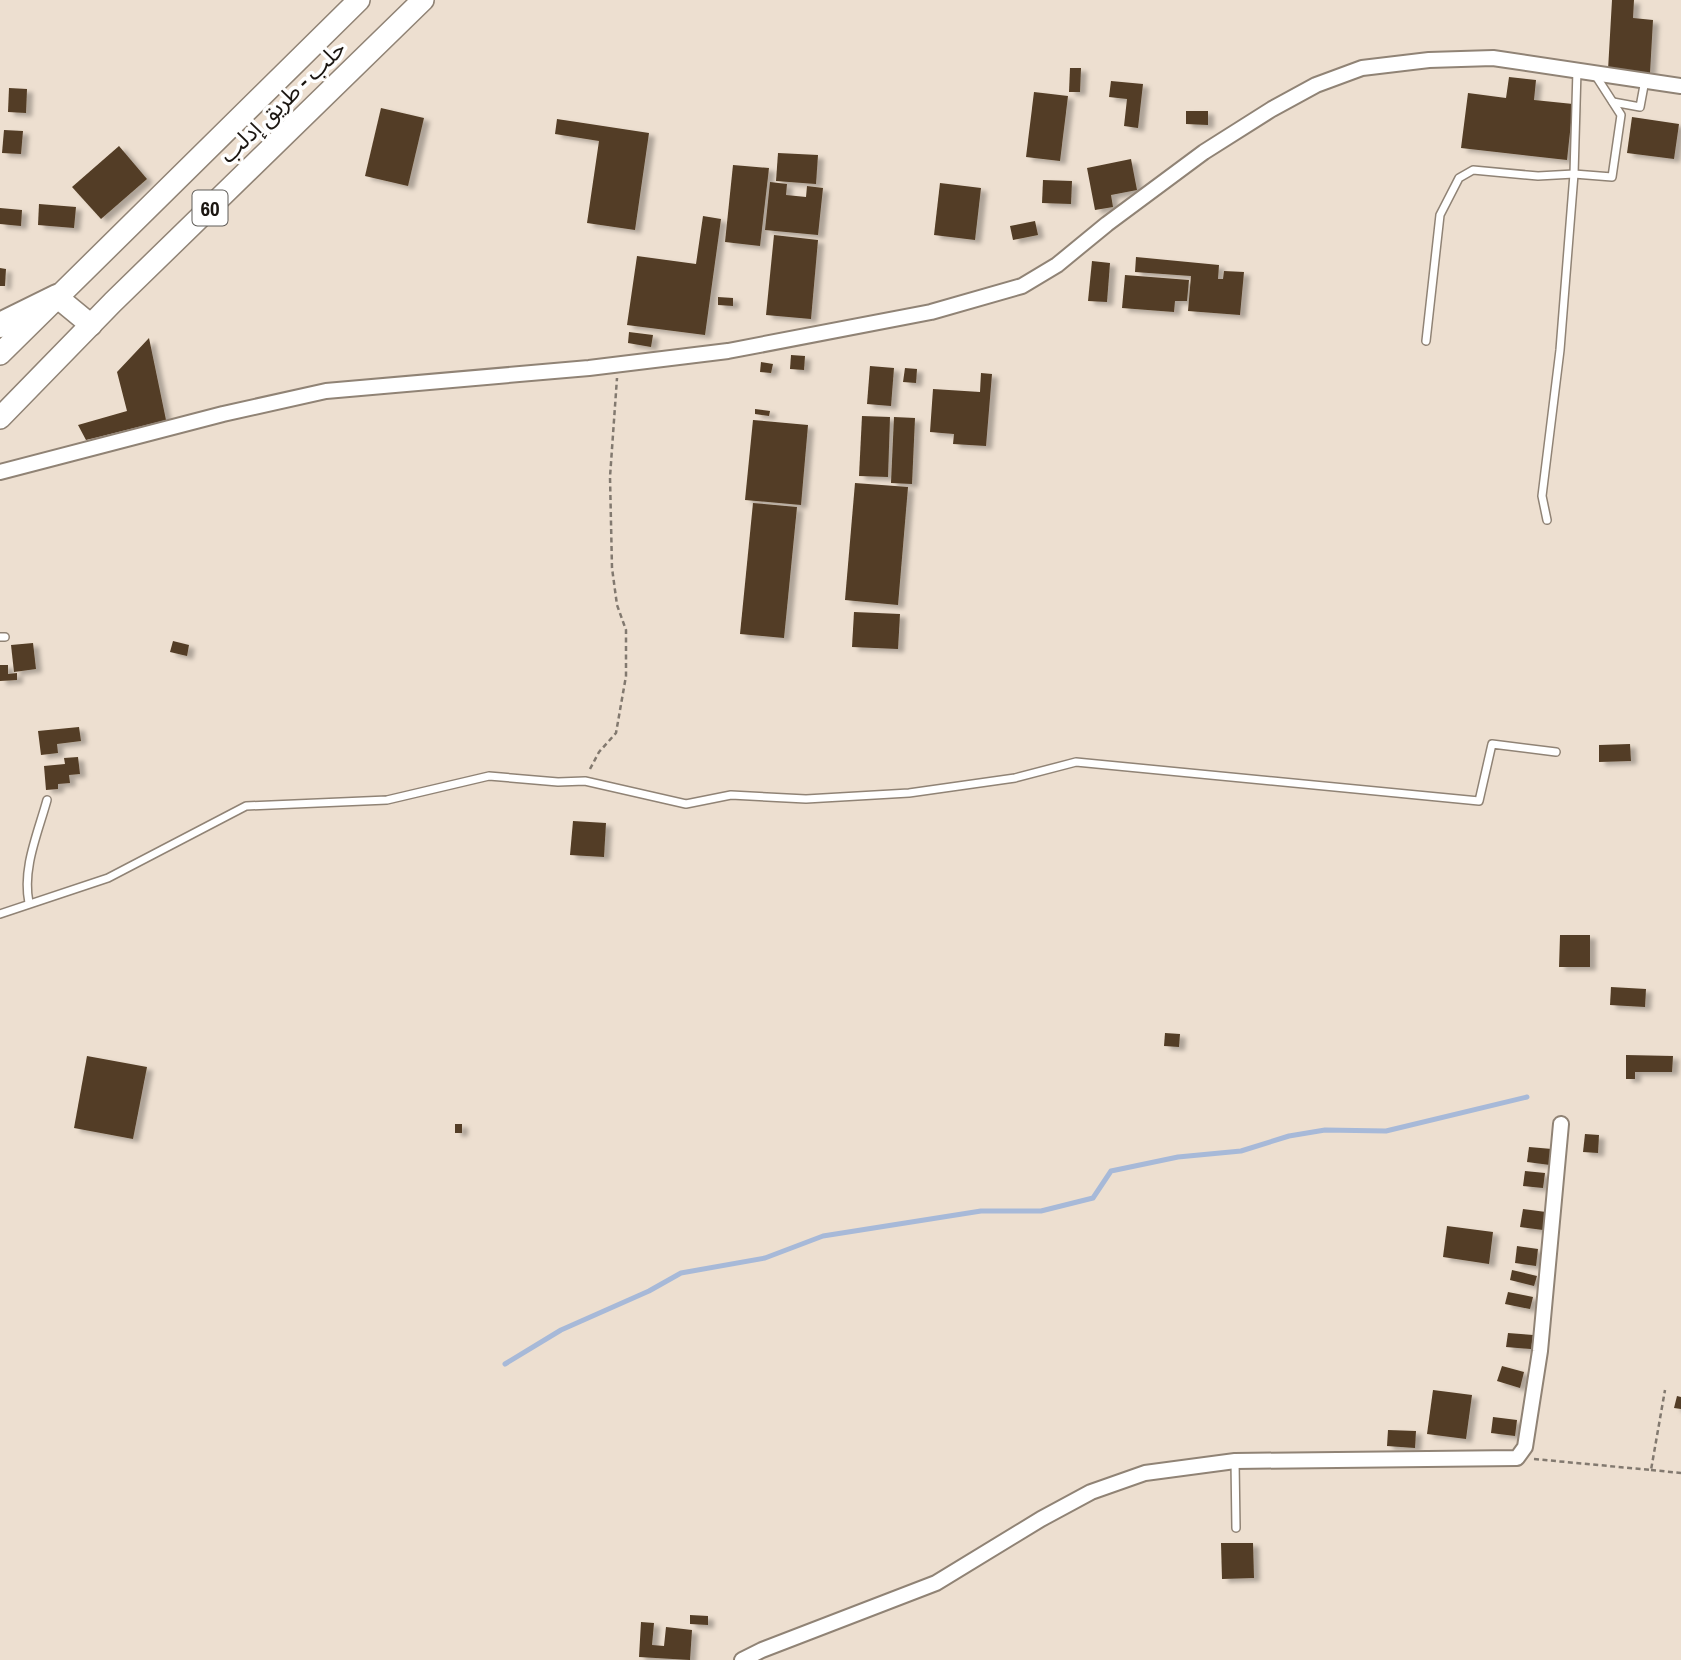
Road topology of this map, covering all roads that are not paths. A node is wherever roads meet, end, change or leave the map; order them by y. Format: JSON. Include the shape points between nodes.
{"nodes":[{"id":1,"x":359,"y":0,"type":"edge"},
{"id":2,"x":423,"y":0,"type":"edge"},
{"id":3,"x":1577,"y":70,"type":"junction"},
{"id":4,"x":1594,"y":72,"type":"junction"},
{"id":5,"x":1645,"y":80,"type":"junction"},
{"id":6,"x":1681,"y":86,"type":"edge"},
{"id":7,"x":1613,"y":102,"type":"junction"},
{"id":8,"x":1574,"y":174,"type":"junction"},
{"id":9,"x":57,"y":297,"type":"junction"},
{"id":10,"x":0,"y":325,"type":"edge"},
{"id":11,"x":91,"y":325,"type":"junction"},
{"id":12,"x":1426,"y":341,"type":"dead end"},
{"id":13,"x":0,"y":354,"type":"edge"},
{"id":14,"x":0,"y":418,"type":"edge"},
{"id":15,"x":0,"y":471,"type":"edge"},
{"id":16,"x":1547,"y":520,"type":"dead end"},
{"id":17,"x":1556,"y":752,"type":"dead end"},
{"id":18,"x":47,"y":800,"type":"dead end"},
{"id":19,"x":29,"y":903,"type":"junction"},
{"id":20,"x":0,"y":914,"type":"edge"},
{"id":21,"x":1561,"y":1124,"type":"dead end"},
{"id":22,"x":1235,"y":1461,"type":"junction"},
{"id":23,"x":1236,"y":1528,"type":"dead end"},
{"id":24,"x":742,"y":1660,"type":"edge"}],
"edges":[{"from":1,"to":9,"type":"main road","name":"حلب - طريق إدلب","number":"60"},
{"from":2,"to":11,"type":"main road","name":"حلب - طريق إدلب","number":"60"},
{"from":3,"to":4,"type":"street"},
{"from":3,"to":8,"type":"lane"},
{"from":3,"to":15,"type":"street","via":[[1493,58],[1429,61],[1362,68],[1316,85],[1204,152],[1022,286],[931,312],[728,351],[326,391]]},
{"from":4,"to":5,"type":"street"},
{"from":4,"to":7,"type":"lane"},
{"from":5,"to":6,"type":"street"},
{"from":5,"to":7,"type":"lane","via":[[1640,107]]},
{"from":7,"to":8,"type":"lane","via":[[1621,116],[1612,177]]},
{"from":8,"to":12,"type":"lane","via":[[1473,170],[1459,178],[1440,215]]},
{"from":8,"to":16,"type":"lane","via":[[1542,496]]},
{"from":9,"to":10,"type":"highway"},
{"from":9,"to":11,"type":"main road"},
{"from":9,"to":13,"type":"main road","name":"حلب - طريق إدلب","number":"60"},
{"from":11,"to":14,"type":"main road","name":"حلب - طريق إدلب","number":"60"},
{"from":17,"to":19,"type":"lane","via":[[1492,744],[1479,801],[1076,762],[1015,779],[909,793],[806,799],[731,795],[686,804],[585,781],[489,776],[387,800],[246,806],[108,878]]},
{"from":18,"to":19,"type":"lane","via":[[29,870]]},
{"from":19,"to":20,"type":"lane"},
{"from":21,"to":22,"type":"street","via":[[1541,1351],[1525,1447],[1517,1458]]},
{"from":22,"to":23,"type":"lane"},
{"from":22,"to":24,"type":"street","via":[[1145,1473],[1091,1492],[936,1583]]}]}
